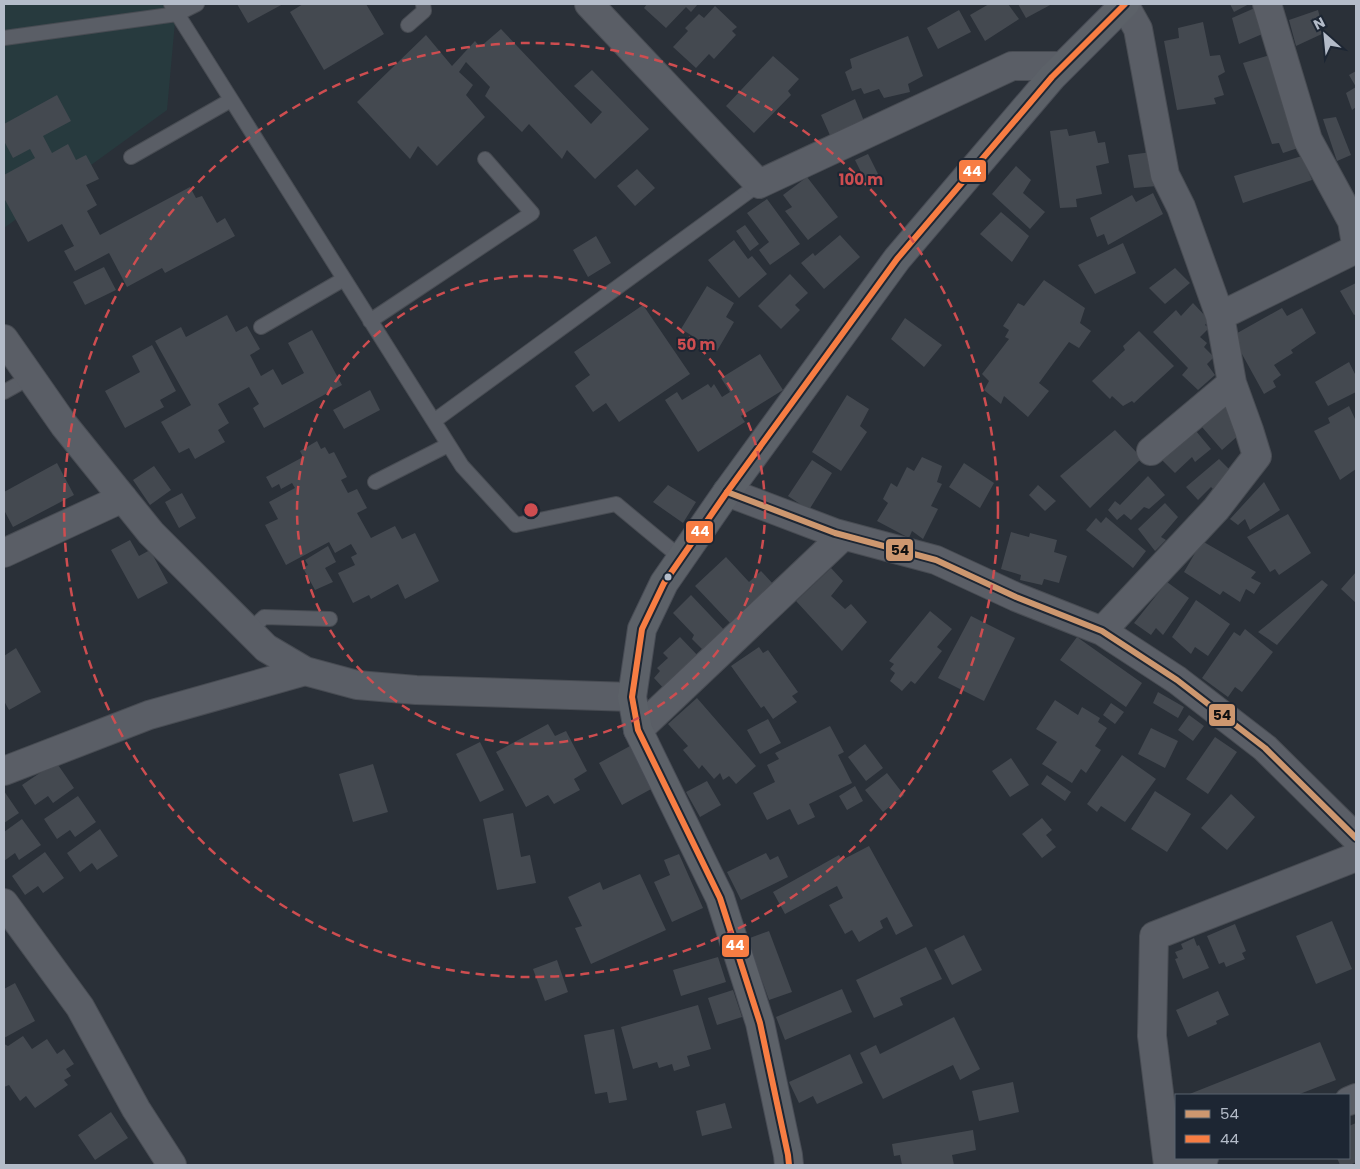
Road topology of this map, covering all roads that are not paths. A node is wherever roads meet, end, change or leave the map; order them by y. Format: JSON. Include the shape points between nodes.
{"nodes":[{"id":1,"x":197,"y":4,"type":"edge"},
{"id":2,"x":423,"y":4,"type":"edge"},
{"id":3,"x":589,"y":4,"type":"edge"},
{"id":4,"x":1124,"y":4,"type":"edge"},
{"id":5,"x":1267,"y":4,"type":"edge"},
{"id":6,"x":174,"y":9,"type":"edge"},
{"id":7,"x":408,"y":25,"type":"dead end"},
{"id":8,"x":4,"y":38,"type":"edge"},
{"id":9,"x":1062,"y":66,"type":"junction"},
{"id":10,"x":231,"y":100,"type":"junction"},
{"id":11,"x":130,"y":157,"type":"dead end"},
{"id":12,"x":485,"y":159,"type":"dead end"},
{"id":13,"x":759,"y":184,"type":"junction"},
{"id":14,"x":1356,"y":244,"type":"edge"},
{"id":15,"x":1356,"y":249,"type":"edge"},
{"id":16,"x":344,"y":279,"type":"junction"},
{"id":17,"x":1220,"y":316,"type":"junction"},
{"id":18,"x":370,"y":322,"type":"junction"},
{"id":19,"x":261,"y":327,"type":"dead end"},
{"id":20,"x":4,"y":339,"type":"edge"},
{"id":21,"x":31,"y":377,"type":"junction"},
{"id":22,"x":1232,"y":383,"type":"junction"},
{"id":23,"x":4,"y":392,"type":"edge"},
{"id":24,"x":434,"y":421,"type":"junction"},
{"id":25,"x":448,"y":445,"type":"junction"},
{"id":26,"x":1151,"y":451,"type":"dead end"},
{"id":27,"x":376,"y":482,"type":"dead end"},
{"id":28,"x":727,"y":492,"type":"junction"},
{"id":29,"x":123,"y":498,"type":"junction"},
{"id":30,"x":843,"y":536,"type":"junction"},
{"id":31,"x":4,"y":553,"type":"edge"},
{"id":32,"x":681,"y":558,"type":"junction"},
{"id":33,"x":330,"y":619,"type":"dead end"},
{"id":34,"x":249,"y":631,"type":"junction"},
{"id":35,"x":1102,"y":632,"type":"junction"},
{"id":36,"x":305,"y":671,"type":"junction"},
{"id":37,"x":632,"y":698,"type":"junction"},
{"id":38,"x":638,"y":730,"type":"junction"},
{"id":39,"x":4,"y":771,"type":"edge"},
{"id":40,"x":1356,"y":838,"type":"edge"},
{"id":41,"x":1356,"y":857,"type":"edge"},
{"id":42,"x":4,"y":903,"type":"edge"},
{"id":43,"x":1201,"y":1159,"type":"edge"},
{"id":44,"x":172,"y":1165,"type":"edge"},
{"id":45,"x":789,"y":1165,"type":"edge"},
{"id":46,"x":1168,"y":1165,"type":"edge"},
{"id":47,"x":1185,"y":1165,"type":"edge"}],
"edges":[{"from":1,"to":6,"type":"lane"},
{"from":2,"to":7,"type":"lane","via":[[424,11]]},
{"from":3,"to":13,"type":"street"},
{"from":4,"to":9,"type":"main road"},
{"from":4,"to":17,"type":"street","via":[[1138,29],[1165,175],[1181,207]]},
{"from":5,"to":14,"type":"street","via":[[1308,140],[1352,221]]},
{"from":6,"to":8,"type":"lane"},
{"from":6,"to":10,"type":"lane"},
{"from":9,"to":13,"type":"street","via":[[1012,66]]},
{"from":9,"to":28,"type":"main road","via":[[897,259]]},
{"from":10,"to":11,"type":"lane"},
{"from":10,"to":16,"type":"lane"},
{"from":12,"to":18,"type":"lane","via":[[532,213]]},
{"from":13,"to":24,"type":"lane"},
{"from":15,"to":17,"type":"street"},
{"from":16,"to":18,"type":"lane"},
{"from":16,"to":19,"type":"lane"},
{"from":17,"to":22,"type":"street"},
{"from":18,"to":24,"type":"lane"},
{"from":20,"to":21,"type":"street"},
{"from":21,"to":23,"type":"lane"},
{"from":21,"to":29,"type":"street","via":[[64,425]]},
{"from":22,"to":26,"type":"street"},
{"from":22,"to":35,"type":"street","via":[[1257,456],[1216,509]]},
{"from":24,"to":25,"type":"lane"},
{"from":25,"to":27,"type":"lane"},
{"from":25,"to":32,"type":"lane","via":[[462,466],[516,525],[616,504]]},
{"from":28,"to":30,"type":"street"},
{"from":28,"to":32,"type":"main road"},
{"from":29,"to":31,"type":"street"},
{"from":29,"to":34,"type":"street","via":[[151,533]]},
{"from":30,"to":35,"type":"street","via":[[936,560]]},
{"from":30,"to":38,"type":"street"},
{"from":32,"to":37,"type":"main road","via":[[664,583],[642,629]]},
{"from":33,"to":34,"type":"lane","via":[[264,617]]},
{"from":34,"to":36,"type":"street","via":[[266,648]]},
{"from":35,"to":40,"type":"street","via":[[1176,680],[1265,748]]},
{"from":36,"to":37,"type":"street","via":[[358,685],[416,690]]},
{"from":36,"to":39,"type":"street","via":[[149,715]]},
{"from":37,"to":38,"type":"main road"},
{"from":38,"to":45,"type":"main road","via":[[720,898],[760,1023]]},
{"from":41,"to":46,"type":"street","via":[[1154,936],[1152,1036]]},
{"from":42,"to":44,"type":"street","via":[[80,1007],[136,1110]]},
{"from":43,"to":47,"type":"street"}]}
